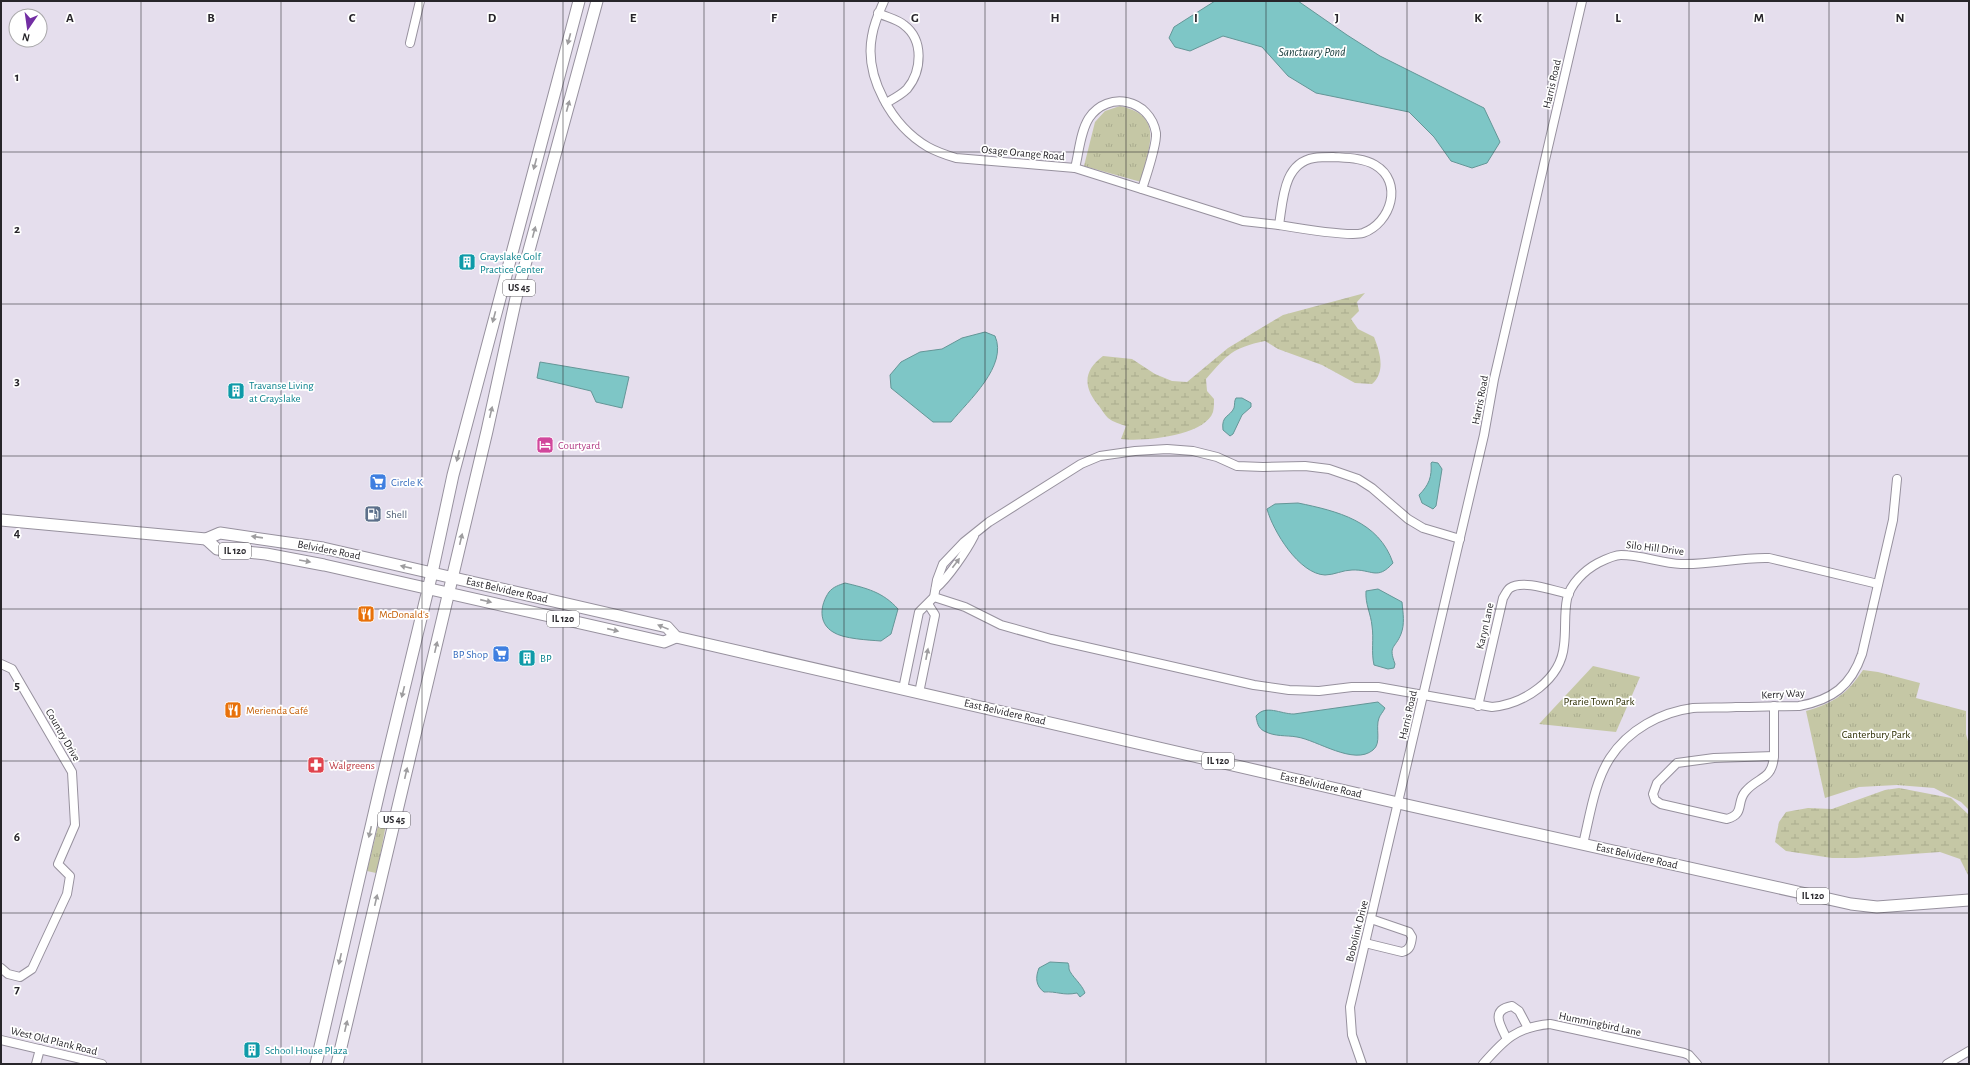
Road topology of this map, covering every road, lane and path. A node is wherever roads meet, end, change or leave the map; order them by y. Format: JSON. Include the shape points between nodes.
{"nodes":[{"id":1,"x":420,"y":1,"type":"edge"},
{"id":2,"x":579,"y":1,"type":"edge"},
{"id":3,"x":596,"y":1,"type":"edge"},
{"id":4,"x":884,"y":1,"type":"edge"},
{"id":5,"x":1582,"y":1,"type":"edge"},
{"id":6,"x":878,"y":14,"type":"junction"},
{"id":7,"x":410,"y":43,"type":"dead end"},
{"id":8,"x":886,"y":103,"type":"junction"},
{"id":9,"x":1075,"y":168,"type":"junction"},
{"id":10,"x":1142,"y":190,"type":"junction"},
{"id":11,"x":1279,"y":226,"type":"junction"},
{"id":12,"x":1897,"y":479,"type":"dead end"},
{"id":13,"x":1,"y":520,"type":"edge"},
{"id":14,"x":206,"y":539,"type":"junction"},
{"id":15,"x":1460,"y":539,"type":"junction"},
{"id":16,"x":432,"y":573,"type":"junction"},
{"id":17,"x":452,"y":577,"type":"junction"},
{"id":18,"x":1878,"y":584,"type":"junction"},
{"id":19,"x":428,"y":587,"type":"junction"},
{"id":20,"x":448,"y":592,"type":"junction"},
{"id":21,"x":1569,"y":594,"type":"junction"},
{"id":22,"x":934,"y":597,"type":"junction"},
{"id":23,"x":928,"y":604,"type":"junction"},
{"id":24,"x":676,"y":637,"type":"junction"},
{"id":25,"x":1,"y":664,"type":"edge"},
{"id":26,"x":903,"y":689,"type":"junction"},
{"id":27,"x":919,"y":693,"type":"junction"},
{"id":28,"x":1424,"y":694,"type":"junction"},
{"id":29,"x":1478,"y":706,"type":"junction"},
{"id":30,"x":1774,"y":706,"type":"junction"},
{"id":31,"x":1774,"y":756,"type":"junction"},
{"id":32,"x":1398,"y":803,"type":"junction"},
{"id":33,"x":1583,"y":844,"type":"junction"},
{"id":34,"x":1969,"y":900,"type":"edge"},
{"id":35,"x":1371,"y":919,"type":"junction"},
{"id":36,"x":1365,"y":943,"type":"junction"},
{"id":37,"x":1,"y":968,"type":"edge"},
{"id":38,"x":1528,"y":1028,"type":"junction"},
{"id":39,"x":1507,"y":1039,"type":"junction"},
{"id":40,"x":1,"y":1040,"type":"edge"},
{"id":41,"x":40,"y":1049,"type":"junction"},
{"id":42,"x":1969,"y":1051,"type":"edge"},
{"id":43,"x":36,"y":1064,"type":"edge"},
{"id":44,"x":102,"y":1064,"type":"edge"},
{"id":45,"x":316,"y":1064,"type":"edge"},
{"id":46,"x":337,"y":1064,"type":"edge"},
{"id":47,"x":1362,"y":1064,"type":"edge"},
{"id":48,"x":1483,"y":1064,"type":"edge"},
{"id":49,"x":1697,"y":1064,"type":"edge"},
{"id":50,"x":1947,"y":1064,"type":"edge"}],
"edges":[{"from":1,"to":7,"type":"street"},
{"from":2,"to":16,"type":"main road","number":"US 45","one_way":true,"via":[[457,460]]},
{"from":17,"to":3,"type":"main road","number":"US 45","one_way":true,"via":[[516,298]]},
{"from":4,"to":6,"type":"street","name":"Osage Orange Road"},
{"from":5,"to":15,"type":"street","name":"Harris Road","via":[[1494,379]]},
{"from":6,"to":8,"type":"street","name":"Osage Orange Road","via":[[872,37],[873,70]]},
{"from":6,"to":8,"type":"street","via":[[904,24],[912,32],[919,53],[912,81],[906,89]]},
{"from":8,"to":9,"type":"street","name":"Osage Orange Road","via":[[896,120],[909,133],[940,153],[956,158]]},
{"from":9,"to":10,"type":"street","name":"Osage Orange Road"},
{"from":9,"to":10,"type":"street","via":[[1089,119],[1097,109],[1118,100],[1130,102],[1146,112],[1152,120],[1156,134]]},
{"from":10,"to":11,"type":"street","name":"Osage Orange Road","via":[[1243,221]]},
{"from":11,"to":11,"type":"street","name":"Osage Orange Road","via":[[1363,233],[1376,226],[1387,212],[1392,192],[1389,182],[1376,166],[1354,159],[1314,158],[1300,163],[1288,179]]},
{"from":12,"to":18,"type":"street","name":"Kerry Way","via":[[1893,520]]},
{"from":13,"to":14,"type":"main road","name":"Belvidere Road","number":"IL 120"},
{"from":16,"to":14,"type":"main road","name":"Belvidere Road","number":"IL 120","one_way":true,"via":[[330,549],[272,539],[220,533]]},
{"from":14,"to":19,"type":"main road","name":"Belvidere Road","number":"IL 120","one_way":true,"via":[[217,548],[307,561]]},
{"from":15,"to":22,"type":"street","via":[[1423,528],[1358,479],[1329,469],[1305,466],[1237,466],[1217,457],[1193,451],[1167,449],[1122,452],[1097,457],[1081,464],[989,522],[974,535],[970,545],[944,582],[936,588]]},
{"from":15,"to":28,"type":"street","name":"Harris Road"},
{"from":16,"to":17,"type":"main road","name":"Belvidere Road","number":"IL 120"},
{"from":16,"to":19,"type":"main road","number":"US 45"},
{"from":17,"to":20,"type":"main road","number":"US 45"},
{"from":24,"to":17,"type":"main road","name":"East Belvidere Road","one_way":true,"via":[[667,627]]},
{"from":18,"to":21,"type":"street","name":"Silo Hill Drive","via":[[1769,558],[1682,564],[1620,555],[1588,569],[1573,585]]},
{"from":18,"to":30,"type":"street","name":"Kerry Way","via":[[1862,654],[1857,667],[1842,687],[1816,703]]},
{"from":19,"to":20,"type":"main road","name":"Belvidere Road","number":"IL 120"},
{"from":19,"to":45,"type":"main road","number":"US 45","one_way":true},
{"from":20,"to":24,"type":"main road","name":"East Belvidere Road","number":"IL 120","one_way":true,"via":[[664,642]]},
{"from":46,"to":20,"type":"main road","number":"US 45","one_way":true},
{"from":21,"to":29,"type":"street","name":"Silo Hill Drive","via":[[1564,646],[1558,664],[1551,674],[1532,694],[1522,700],[1507,706]]},
{"from":21,"to":29,"type":"street","name":"Karyn Lane","via":[[1528,584],[1509,588],[1503,598]]},
{"from":22,"to":23,"type":"street"},
{"from":22,"to":28,"type":"street","name":"Silo Hill Drive","via":[[965,607],[1001,625],[1051,639],[1254,685],[1318,691],[1378,687]]},
{"from":23,"to":26,"type":"street","via":[[919,612]]},
{"from":27,"to":23,"type":"street","one_way":true,"via":[[935,616]]},
{"from":24,"to":26,"type":"main road","name":"East Belvidere Road","number":"IL 120"},
{"from":25,"to":37,"type":"street","name":"Country Drive","via":[[12,669],[72,772],[75,825],[58,864],[70,876],[67,894],[32,969],[20,976],[8,974]]},
{"from":26,"to":27,"type":"main road","name":"East Belvidere Road","number":"IL 120"},
{"from":27,"to":32,"type":"main road","name":"East Belvidere Road","number":"IL 120"},
{"from":28,"to":29,"type":"street","name":"Silo Hill Drive"},
{"from":28,"to":32,"type":"street","name":"Harris Road"},
{"from":30,"to":31,"type":"street"},
{"from":30,"to":33,"type":"street","name":"Kerry Way","via":[[1692,708],[1662,716],[1643,726],[1623,742],[1610,758],[1594,798]]},
{"from":31,"to":31,"type":"street","via":[[1769,774],[1743,794],[1738,813],[1727,819],[1661,804],[1653,794],[1656,784],[1677,763],[1714,758]]},
{"from":32,"to":33,"type":"main road","name":"East Belvidere Road","number":"IL 120"},
{"from":32,"to":35,"type":"street","name":"Bobolink Drive"},
{"from":33,"to":34,"type":"main road","name":"East Belvidere Road","number":"IL 120","via":[[1851,904],[1877,907]]},
{"from":35,"to":36,"type":"street","name":"Bobolink Drive"},
{"from":35,"to":36,"type":"street","via":[[1409,932],[1412,937],[1411,945],[1402,952]]},
{"from":36,"to":47,"type":"street","name":"Bobolink Drive","via":[[1350,1006],[1352,1035]]},
{"from":38,"to":39,"type":"street","name":"Hummingbird Lane","via":[[1514,1033]]},
{"from":38,"to":39,"type":"street","via":[[1520,1011],[1512,1006],[1504,1008],[1499,1013],[1498,1022]]},
{"from":38,"to":49,"type":"street","name":"Hummingbird Lane","via":[[1538,1025],[1559,1025],[1684,1053]]},
{"from":39,"to":48,"type":"street","name":"Hummingbird Lane"},
{"from":40,"to":41,"type":"street","name":"West Old Plank Road"},
{"from":41,"to":43,"type":"street"},
{"from":41,"to":44,"type":"street","name":"West Old Plank Road"},
{"from":42,"to":50,"type":"street"}]}
